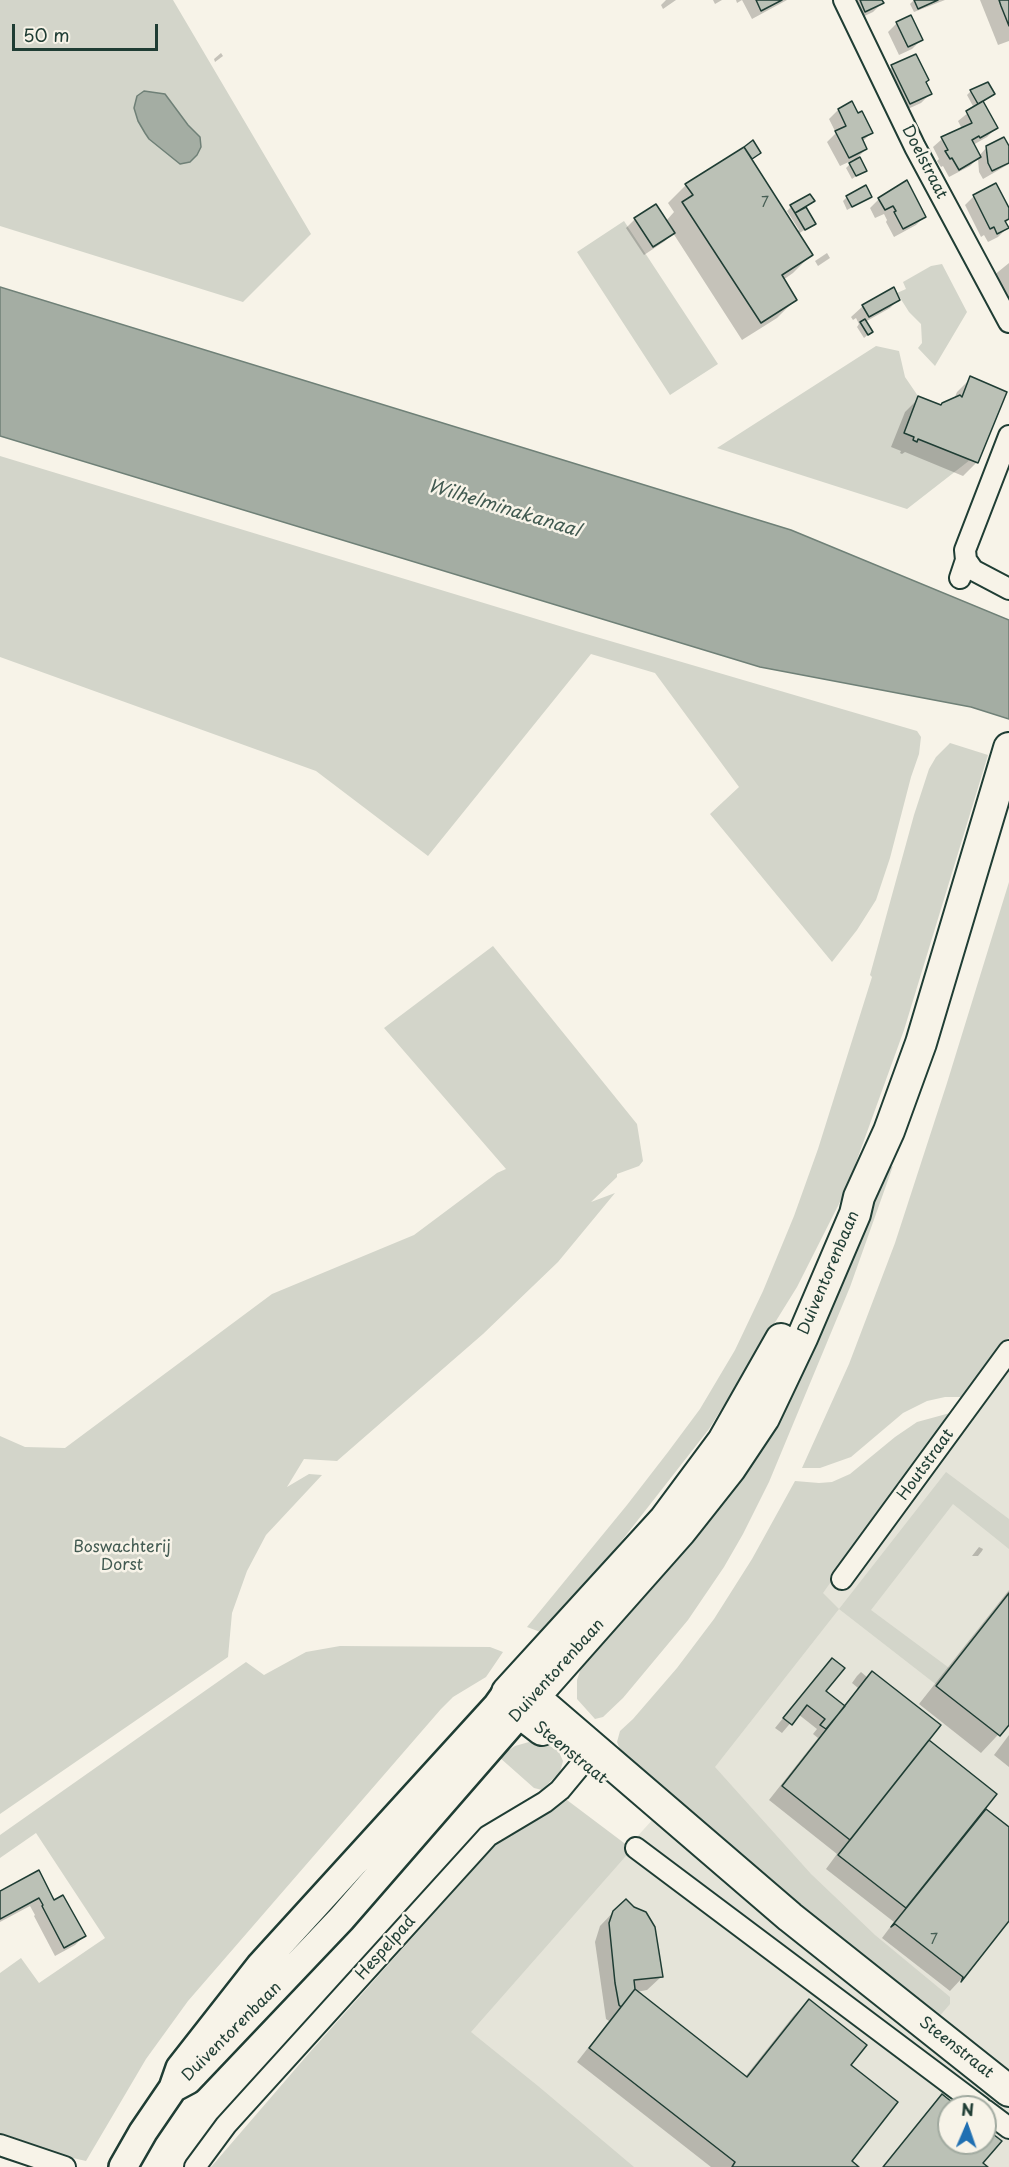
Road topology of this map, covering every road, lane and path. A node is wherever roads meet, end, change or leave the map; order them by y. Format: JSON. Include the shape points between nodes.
{"nodes":[{"id":1,"x":844,"y":0,"type":"edge"},
{"id":2,"x":1009,"y":322,"type":"edge"},
{"id":3,"x":1009,"y":436,"type":"edge"},
{"id":4,"x":1009,"y":589,"type":"edge"},
{"id":5,"x":1009,"y":748,"type":"edge"},
{"id":6,"x":1009,"y":1351,"type":"edge"},
{"id":7,"x":842,"y":1580,"type":"dead end"},
{"id":8,"x":520,"y":1700,"type":"junction"},
{"id":9,"x":588,"y":1756,"type":"junction"},
{"id":10,"x":636,"y":1848,"type":"dead end"},
{"id":11,"x":958,"y":2051,"type":"junction"},
{"id":12,"x":939,"y":2076,"type":"junction"},
{"id":13,"x":1009,"y":2091,"type":"edge"},
{"id":14,"x":965,"y":2095,"type":"edge"},
{"id":15,"x":0,"y":2145,"type":"edge"},
{"id":16,"x":65,"y":2167,"type":"edge"},
{"id":17,"x":123,"y":2167,"type":"edge"},
{"id":18,"x":195,"y":2167,"type":"edge"}],
"edges":[{"from":1,"to":2,"type":"street","name":"Doelstraat","via":[[915,147]]},
{"from":3,"to":4,"type":"street","via":[[965,550],[963,569],[973,570]]},
{"from":5,"to":8,"type":"main road","name":"Duiventorenbaan","via":[[921,1044],[889,1131],[859,1197],[846,1211],[778,1346],[723,1441]]},
{"from":6,"to":7,"type":"street","name":"Houtstraat"},
{"from":8,"to":9,"type":"main road","name":"Steenstraat"},
{"from":8,"to":17,"type":"main road","name":"Duiventorenbaan","via":[[489,1714],[260,1966],[180,2068],[173,2088]]},
{"from":9,"to":11,"type":"main road","name":"Steenstraat"},
{"from":9,"to":18,"type":"street","name":"Hespelpad","via":[[545,1802],[488,1836],[226,2126]]},
{"from":10,"to":12,"type":"street","name":"Steenstraat"},
{"from":11,"to":12,"type":"street"},
{"from":11,"to":13,"type":"main road","name":"Steenstraat"},
{"from":12,"to":14,"type":"street","name":"Steenstraat"},
{"from":15,"to":16,"type":"street"}]}
